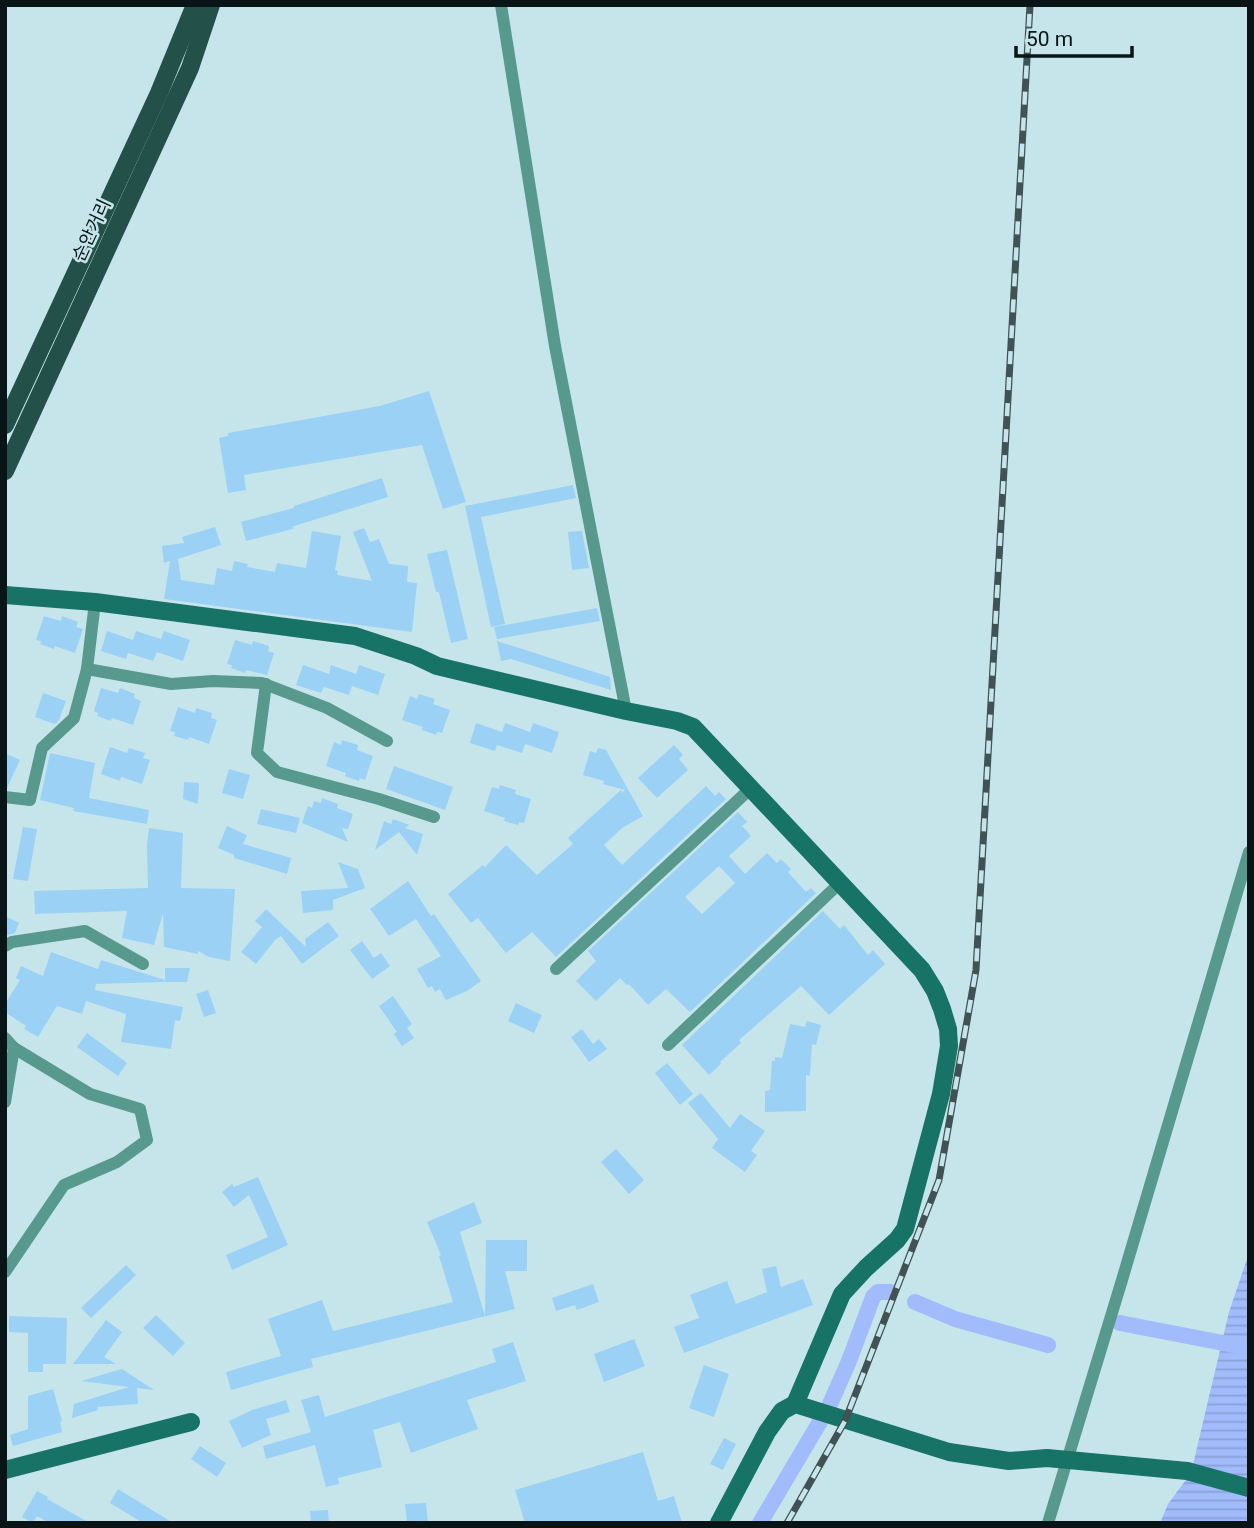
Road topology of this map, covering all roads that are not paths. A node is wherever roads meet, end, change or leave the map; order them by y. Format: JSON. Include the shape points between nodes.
{"nodes":[{"id":1,"x":195,"y":5,"type":"edge"},
{"id":2,"x":211,"y":5,"type":"edge"},
{"id":3,"x":502,"y":5,"type":"edge"},
{"id":4,"x":5,"y":425,"type":"edge"},
{"id":5,"x":5,"y":471,"type":"edge"},
{"id":6,"x":5,"y":595,"type":"edge"},
{"id":7,"x":95,"y":602,"type":"junction"},
{"id":8,"x":87,"y":669,"type":"junction"},
{"id":9,"x":266,"y":684,"type":"junction"},
{"id":10,"x":626,"y":711,"type":"junction"},
{"id":11,"x":387,"y":741,"type":"dead end"},
{"id":12,"x":750,"y":789,"type":"junction"},
{"id":13,"x":5,"y":797,"type":"edge"},
{"id":14,"x":434,"y":817,"type":"dead end"},
{"id":15,"x":1249,"y":852,"type":"edge"},
{"id":16,"x":841,"y":882,"type":"junction"},
{"id":17,"x":5,"y":946,"type":"edge"},
{"id":18,"x":143,"y":964,"type":"dead end"},
{"id":19,"x":555,"y":969,"type":"dead end"},
{"id":20,"x":10,"y":1043,"type":"edge"},
{"id":21,"x":668,"y":1045,"type":"dead end"},
{"id":22,"x":5,"y":1102,"type":"edge"},
{"id":23,"x":5,"y":1272,"type":"edge"},
{"id":24,"x":795,"y":1404,"type":"junction"},
{"id":25,"x":191,"y":1422,"type":"dead end"},
{"id":26,"x":1065,"y":1460,"type":"junction"},
{"id":27,"x":5,"y":1470,"type":"edge"},
{"id":28,"x":1249,"y":1488,"type":"edge"},
{"id":29,"x":719,"y":1523,"type":"edge"},
{"id":30,"x":1048,"y":1523,"type":"edge"}],
"edges":[{"from":1,"to":4,"type":"main road","name":"순안거리"},
{"from":2,"to":5,"type":"main road","name":"순안거리","via":[[190,68]]},
{"from":3,"to":10,"type":"street","via":[[552,332]]},
{"from":6,"to":7,"type":"street"},
{"from":7,"to":8,"type":"street"},
{"from":7,"to":10,"type":"street","via":[[355,636],[437,666]]},
{"from":8,"to":9,"type":"street","via":[[171,684]]},
{"from":8,"to":13,"type":"street","via":[[74,718],[42,748],[30,800]]},
{"from":9,"to":11,"type":"street","via":[[327,708]]},
{"from":9,"to":14,"type":"street","via":[[257,753],[276,772]]},
{"from":10,"to":12,"type":"street","via":[[693,727]]},
{"from":12,"to":16,"type":"street"},
{"from":12,"to":19,"type":"street"},
{"from":15,"to":26,"type":"street"},
{"from":16,"to":21,"type":"street"},
{"from":16,"to":24,"type":"street","via":[[936,991],[949,1046],[905,1229],[842,1294]]},
{"from":17,"to":18,"type":"street","via":[[85,931]]},
{"from":20,"to":22,"type":"street"},
{"from":20,"to":23,"type":"street","via":[[90,1094],[141,1109],[147,1140],[117,1162],[64,1185]]},
{"from":24,"to":26,"type":"street","via":[[949,1452],[1009,1461]]},
{"from":24,"to":29,"type":"street","via":[[782,1411],[767,1432]]},
{"from":25,"to":27,"type":"street"},
{"from":26,"to":28,"type":"street","via":[[1187,1471]]},
{"from":26,"to":30,"type":"street"}]}
